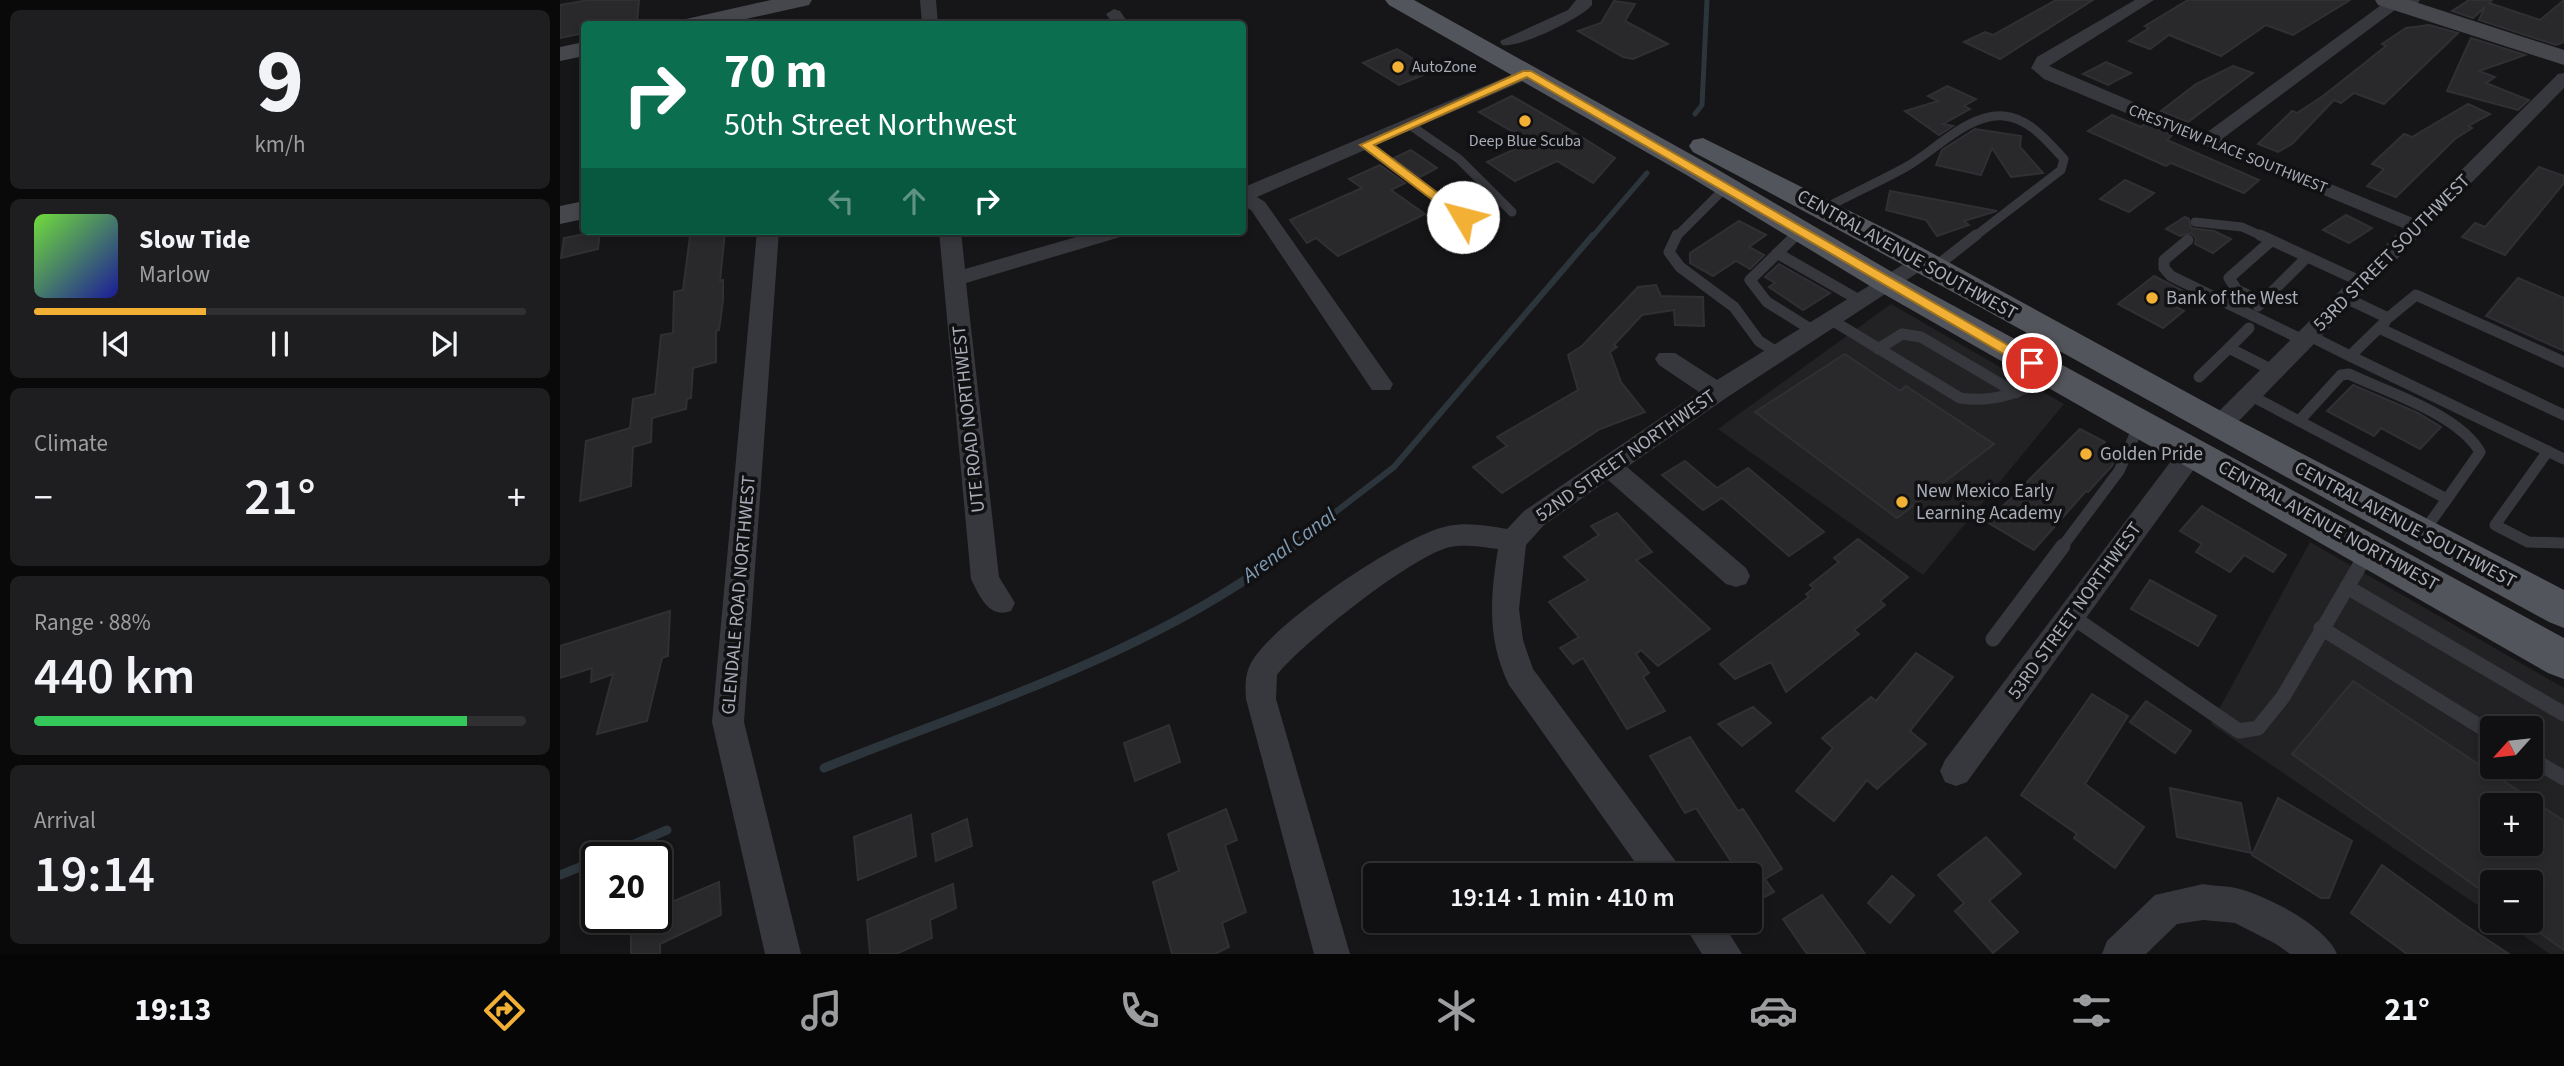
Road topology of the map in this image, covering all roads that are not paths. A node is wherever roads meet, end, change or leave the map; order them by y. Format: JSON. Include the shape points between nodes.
{"nodes":[{"id":1,"x":928,"y":0,"type":"edge"},
{"id":2,"x":1397,"y":0,"type":"edge"},
{"id":3,"x":1435,"y":0,"type":"edge"},
{"id":4,"x":1584,"y":0,"type":"edge"},
{"id":5,"x":2146,"y":0,"type":"edge"},
{"id":6,"x":797,"y":1,"type":"edge"},
{"id":7,"x":2397,"y":1,"type":"edge"},
{"id":8,"x":707,"y":21,"type":"edge"},
{"id":9,"x":790,"y":21,"type":"edge"},
{"id":10,"x":930,"y":21,"type":"edge"},
{"id":11,"x":1508,"y":41,"type":"junction"},
{"id":12,"x":581,"y":50,"type":"edge"},
{"id":13,"x":560,"y":54,"type":"edge"},
{"id":14,"x":2564,"y":58,"type":"edge"},
{"id":15,"x":2040,"y":68,"type":"joint"},
{"id":16,"x":1527,"y":73,"type":"junction"},
{"id":17,"x":2564,"y":78,"type":"edge"},
{"id":18,"x":1410,"y":125,"type":"junction"},
{"id":19,"x":1646,"y":129,"type":"junction"},
{"id":20,"x":2208,"y":140,"type":"junction"},
{"id":21,"x":1365,"y":145,"type":"junction"},
{"id":22,"x":1718,"y":172,"type":"junction"},
{"id":23,"x":1246,"y":193,"type":"edge"},
{"id":24,"x":1246,"y":198,"type":"edge"},
{"id":25,"x":581,"y":211,"type":"edge"},
{"id":26,"x":1512,"y":212,"type":"dead end"},
{"id":27,"x":560,"y":215,"type":"edge"},
{"id":28,"x":1463,"y":217,"type":"dead end"},
{"id":29,"x":1813,"y":220,"type":"junction"},
{"id":30,"x":2206,"y":225,"type":"dead end"},
{"id":31,"x":2418,"y":227,"type":"junction"},
{"id":32,"x":768,"y":235,"type":"edge"},
{"id":33,"x":950,"y":235,"type":"edge"},
{"id":34,"x":1106,"y":235,"type":"edge"},
{"id":35,"x":2271,"y":241,"type":"junction"},
{"id":36,"x":2186,"y":242,"type":"dead end"},
{"id":37,"x":1777,"y":253,"type":"junction"},
{"id":38,"x":2308,"y":257,"type":"junction"},
{"id":39,"x":1927,"y":265,"type":"junction"},
{"id":40,"x":955,"y":279,"type":"junction"},
{"id":41,"x":2364,"y":283,"type":"junction"},
{"id":42,"x":1873,"y":291,"type":"junction"},
{"id":43,"x":2348,"y":299,"type":"junction"},
{"id":44,"x":2263,"y":302,"type":"junction"},
{"id":45,"x":2250,"y":314,"type":"junction"},
{"id":46,"x":2388,"y":318,"type":"junction"},
{"id":47,"x":1821,"y":325,"type":"junction"},
{"id":48,"x":2249,"y":328,"type":"dead end"},
{"id":49,"x":2379,"y":328,"type":"junction"},
{"id":50,"x":2308,"y":338,"type":"junction"},
{"id":51,"x":1878,"y":348,"type":"junction"},
{"id":52,"x":2229,"y":348,"type":"junction"},
{"id":53,"x":1778,"y":353,"type":"junction"},
{"id":54,"x":2350,"y":356,"type":"junction"},
{"id":55,"x":1667,"y":359,"type":"dead end"},
{"id":56,"x":2564,"y":362,"type":"edge"},
{"id":57,"x":2274,"y":371,"type":"junction"},
{"id":58,"x":2050,"y":374,"type":"junction"},
{"id":59,"x":2199,"y":377,"type":"dead end"},
{"id":60,"x":1381,"y":384,"type":"dead end"},
{"id":61,"x":1717,"y":393,"type":"junction"},
{"id":62,"x":2016,"y":393,"type":"junction"},
{"id":63,"x":2250,"y":395,"type":"junction"},
{"id":64,"x":2564,"y":415,"type":"edge"},
{"id":65,"x":2299,"y":421,"type":"junction"},
{"id":66,"x":2140,"y":422,"type":"junction"},
{"id":67,"x":2206,"y":438,"type":"junction"},
{"id":68,"x":2548,"y":451,"type":"junction"},
{"id":69,"x":2564,"y":459,"type":"edge"},
{"id":70,"x":1611,"y":468,"type":"junction"},
{"id":71,"x":2448,"y":499,"type":"junction"},
{"id":72,"x":2422,"y":534,"type":"junction"},
{"id":73,"x":1513,"y":541,"type":"junction"},
{"id":74,"x":2564,"y":543,"type":"edge"},
{"id":75,"x":2369,"y":549,"type":"junction"},
{"id":76,"x":1735,"y":576,"type":"dead end"},
{"id":77,"x":2347,"y":587,"type":"junction"},
{"id":78,"x":1001,"y":603,"type":"dead end"},
{"id":79,"x":2564,"y":610,"type":"edge"},
{"id":80,"x":2071,"y":616,"type":"junction"},
{"id":81,"x":2321,"y":628,"type":"junction"},
{"id":82,"x":1993,"y":639,"type":"dead end"},
{"id":83,"x":2564,"y":660,"type":"edge"},
{"id":84,"x":2564,"y":713,"type":"edge"},
{"id":85,"x":728,"y":722,"type":"joint"},
{"id":86,"x":2480,"y":727,"type":"edge"},
{"id":87,"x":2543,"y":766,"type":"edge"},
{"id":88,"x":1956,"y":771,"type":"dead end"},
{"id":89,"x":2564,"y":778,"type":"edge"},
{"id":90,"x":760,"y":847,"type":"joint"},
{"id":91,"x":1656,"y":863,"type":"edge"},
{"id":92,"x":1709,"y":933,"type":"edge"},
{"id":93,"x":783,"y":954,"type":"edge"},
{"id":94,"x":1332,"y":954,"type":"edge"},
{"id":95,"x":1724,"y":954,"type":"edge"},
{"id":96,"x":2120,"y":954,"type":"edge"},
{"id":97,"x":2319,"y":954,"type":"edge"}],
"edges":[{"from":1,"to":10,"type":"street"},
{"from":2,"to":16,"type":"main road","name":"CENTRAL AVENUE NORTHWEST"},
{"from":3,"to":11,"type":"main road"},
{"from":4,"to":11,"type":"street","via":[[1574,13]]},
{"from":5,"to":15,"type":"street","via":[[2043,61]]},
{"from":6,"to":8,"type":"street"},
{"from":6,"to":9,"type":"street"},
{"from":7,"to":14,"type":"street"},
{"from":7,"to":20,"type":"street"},
{"from":11,"to":19,"type":"main road"},
{"from":12,"to":13,"type":"street"},
{"from":15,"to":20,"type":"street","name":"CRESTVIEW PLACE SOUTHWEST"},
{"from":16,"to":18,"type":"street"},
{"from":16,"to":19,"type":"main road","name":"CENTRAL AVENUE NORTHWEST"},
{"from":17,"to":31,"type":"street","name":"53RD STREET SOUTHWEST"},
{"from":18,"to":21,"type":"street"},
{"from":18,"to":26,"type":"lane","via":[[1459,159]]},
{"from":19,"to":22,"type":"main road","name":"CENTRAL AVENUE NORTHWEST"},
{"from":20,"to":31,"type":"street","name":"CRESTVIEW PLACE SOUTHWEST"},
{"from":21,"to":23,"type":"street"},
{"from":21,"to":28,"type":"lane"},
{"from":22,"to":29,"type":"main road","name":"CENTRAL AVENUE NORTHWEST"},
{"from":22,"to":53,"type":"lane","via":[[1669,252],[1680,267],[1734,307],[1759,341]]},
{"from":24,"to":60,"type":"street","via":[[1258,206]]},
{"from":25,"to":27,"type":"street"},
{"from":29,"to":37,"type":"lane"},
{"from":29,"to":39,"type":"main road","name":"CENTRAL AVENUE SOUTHWEST"},
{"from":29,"to":39,"type":"lane","via":[[1987,115],[2007,115],[2031,124],[2064,159],[2061,170]]},
{"from":29,"to":42,"type":"main road","name":"CENTRAL AVENUE NORTHWEST"},
{"from":30,"to":35,"type":"lane","via":[[2242,227]]},
{"from":31,"to":41,"type":"street","name":"53RD STREET SOUTHWEST"},
{"from":32,"to":85,"type":"street","name":"GLENDALE ROAD NORTHWEST"},
{"from":33,"to":40,"type":"street","name":"UTE ROAD NORTHWEST"},
{"from":34,"to":40,"type":"street"},
{"from":35,"to":38,"type":"lane"},
{"from":35,"to":44,"type":"lane","via":[[2229,278],[2237,289]]},
{"from":36,"to":45,"type":"lane","via":[[2164,260],[2171,276]]},
{"from":37,"to":42,"type":"lane"},
{"from":37,"to":47,"type":"lane","via":[[1750,280],[1753,289]]},
{"from":38,"to":41,"type":"lane"},
{"from":38,"to":44,"type":"lane"},
{"from":39,"to":42,"type":"street","name":"52ND STREET NORTHWEST"},
{"from":39,"to":67,"type":"main road","name":"CENTRAL AVENUE SOUTHWEST"},
{"from":40,"to":78,"type":"street","name":"UTE ROAD NORTHWEST","via":[[985,579]]},
{"from":41,"to":43,"type":"street","name":"53RD STREET SOUTHWEST"},
{"from":42,"to":47,"type":"street","name":"52ND STREET NORTHWEST"},
{"from":42,"to":58,"type":"main road","name":"CENTRAL AVENUE NORTHWEST"},
{"from":43,"to":46,"type":"lane"},
{"from":43,"to":50,"type":"street","name":"53RD STREET SOUTHWEST"},
{"from":44,"to":45,"type":"lane"},
{"from":45,"to":50,"type":"lane"},
{"from":46,"to":49,"type":"lane"},
{"from":46,"to":56,"type":"lane","via":[[2416,295]]},
{"from":47,"to":51,"type":"lane"},
{"from":47,"to":53,"type":"street","name":"52ND STREET NORTHWEST"},
{"from":48,"to":52,"type":"lane"},
{"from":49,"to":54,"type":"lane"},
{"from":49,"to":64,"type":"lane"},
{"from":50,"to":54,"type":"lane"},
{"from":50,"to":57,"type":"street","name":"53RD STREET SOUTHWEST"},
{"from":51,"to":62,"type":"lane","via":[[1960,398],[1980,403]]},
{"from":51,"to":62,"type":"lane","via":[[1902,334],[1921,337]]},
{"from":52,"to":57,"type":"lane"},
{"from":52,"to":59,"type":"lane"},
{"from":53,"to":61,"type":"street","name":"52ND STREET NORTHWEST"},
{"from":54,"to":68,"type":"lane"},
{"from":55,"to":61,"type":"street"},
{"from":57,"to":63,"type":"street","name":"53RD STREET SOUTHWEST"},
{"from":58,"to":62,"type":"lane"},
{"from":58,"to":66,"type":"main road","name":"CENTRAL AVENUE NORTHWEST"},
{"from":61,"to":70,"type":"street","name":"52ND STREET NORTHWEST"},
{"from":63,"to":65,"type":"lane"},
{"from":63,"to":67,"type":"street","name":"53RD STREET SOUTHWEST"},
{"from":65,"to":71,"type":"lane"},
{"from":65,"to":71,"type":"lane","via":[[2341,375],[2349,374],[2455,424],[2471,436],[2480,452]]},
{"from":66,"to":67,"type":"main road","name":"CENTRAL AVENUE NORTHWEST"},
{"from":66,"to":82,"type":"lane","via":[[2119,471]]},
{"from":67,"to":72,"type":"main road","name":"CENTRAL AVENUE SOUTHWEST"},
{"from":67,"to":75,"type":"main road","name":"CENTRAL AVENUE NORTHWEST"},
{"from":67,"to":80,"type":"street","name":"53RD STREET NORTHWEST"},
{"from":68,"to":69,"type":"lane"},
{"from":68,"to":74,"type":"lane","via":[[2495,525],[2528,542]]},
{"from":70,"to":73,"type":"street","name":"52ND STREET NORTHWEST","via":[[1534,518]]},
{"from":70,"to":76,"type":"street"},
{"from":71,"to":72,"type":"lane"},
{"from":72,"to":79,"type":"main road","name":"CENTRAL AVENUE SOUTHWEST"},
{"from":73,"to":91,"type":"street","via":[[1504,603],[1506,643],[1520,676]]},
{"from":73,"to":94,"type":"street","via":[[1465,534],[1438,539],[1306,625],[1281,645],[1262,670],[1261,699]]},
{"from":75,"to":77,"type":"lane"},
{"from":75,"to":83,"type":"main road","name":"CENTRAL AVENUE NORTHWEST"},
{"from":77,"to":81,"type":"lane"},
{"from":77,"to":84,"type":"lane"},
{"from":80,"to":81,"type":"lane","via":[[2239,731],[2258,728],[2283,697]]},
{"from":80,"to":88,"type":"street","name":"53RD STREET NORTHWEST"},
{"from":81,"to":86,"type":"lane"},
{"from":85,"to":90,"type":"street","name":"GLENDALE ROAD NORTHWEST"},
{"from":87,"to":89,"type":"lane"},
{"from":90,"to":93,"type":"street","name":"GLENDALE ROAD NORTHWEST"},
{"from":92,"to":95,"type":"street"},
{"from":96,"to":97,"type":"street","via":[[2168,908],[2203,902],[2237,906],[2289,931]]}]}
